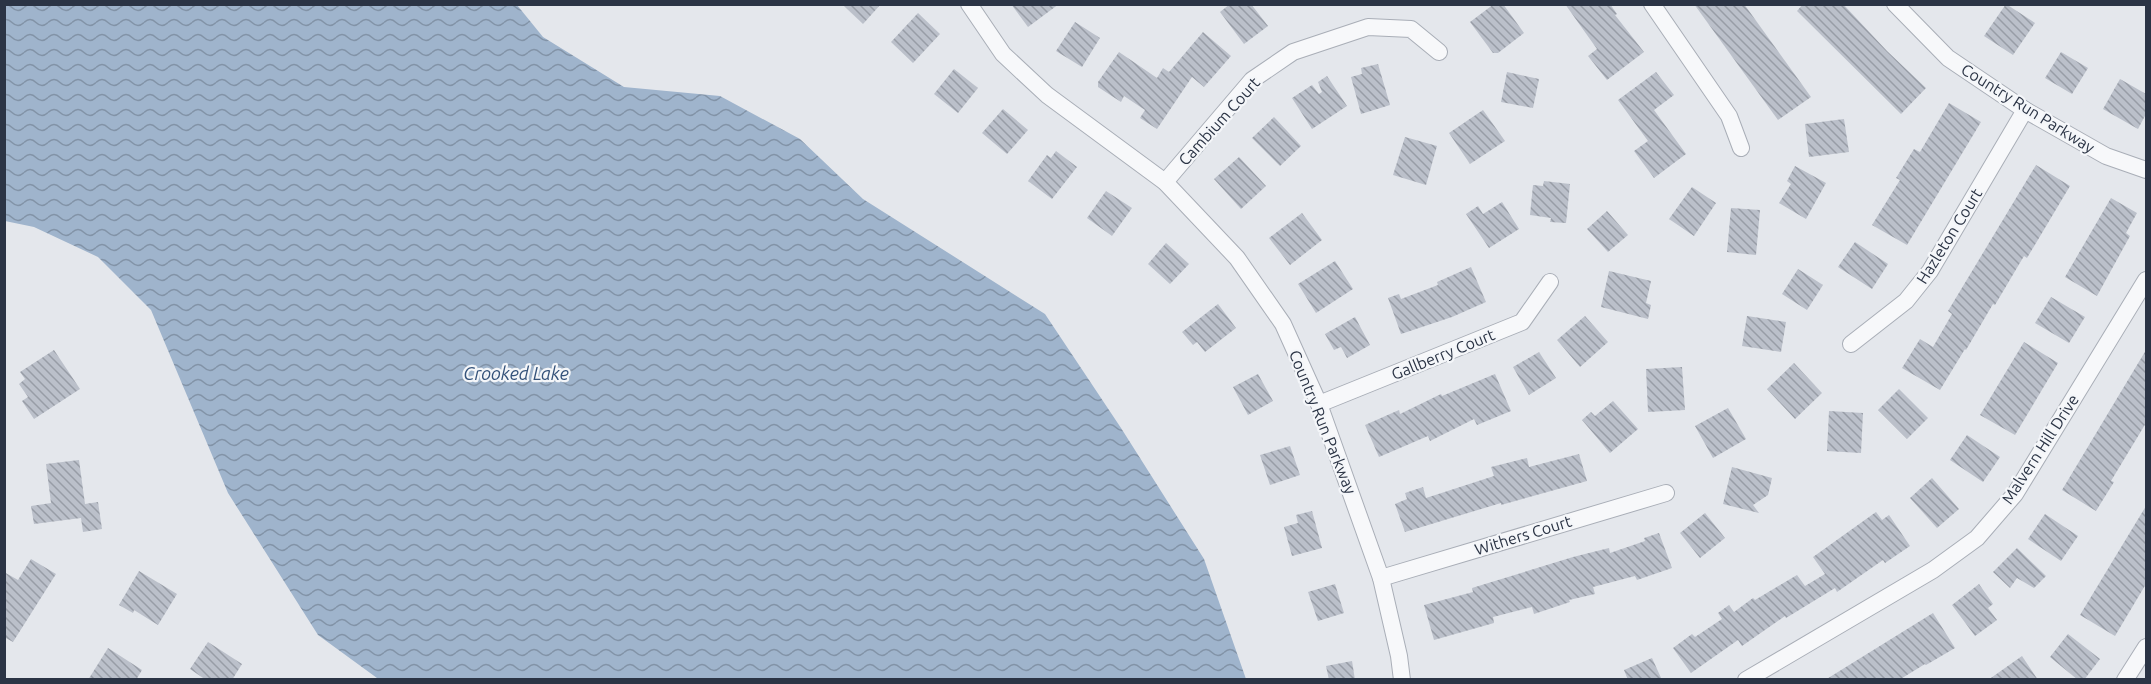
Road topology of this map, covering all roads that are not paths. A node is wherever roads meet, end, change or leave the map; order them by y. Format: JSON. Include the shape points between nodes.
{"nodes":[{"id":1,"x":969,"y":4,"type":"edge"},
{"id":2,"x":1652,"y":4,"type":"edge"},
{"id":3,"x":1895,"y":4,"type":"edge"},
{"id":4,"x":1439,"y":52,"type":"dead end"},
{"id":5,"x":2025,"y":110,"type":"junction"},
{"id":6,"x":1741,"y":148,"type":"dead end"},
{"id":7,"x":2146,"y":170,"type":"edge"},
{"id":8,"x":1165,"y":182,"type":"junction"},
{"id":9,"x":2146,"y":280,"type":"edge"},
{"id":10,"x":1550,"y":282,"type":"dead end"},
{"id":11,"x":1851,"y":344,"type":"dead end"},
{"id":12,"x":1319,"y":404,"type":"junction"},
{"id":13,"x":1666,"y":493,"type":"dead end"},
{"id":14,"x":1381,"y":578,"type":"junction"},
{"id":15,"x":2146,"y":647,"type":"edge"},
{"id":16,"x":1402,"y":680,"type":"edge"},
{"id":17,"x":1746,"y":680,"type":"edge"},
{"id":18,"x":2125,"y":680,"type":"edge"}],
"edges":[{"from":1,"to":8,"type":"street","name":"Country Run Parkway","via":[[1003,54],[1047,95]]},
{"from":2,"to":6,"type":"street","via":[[1729,116]]},
{"from":3,"to":5,"type":"street","name":"Country Run Parkway","via":[[1948,58]]},
{"from":4,"to":8,"type":"street","name":"Cambium Court","via":[[1412,29],[1368,27],[1293,52],[1252,80]]},
{"from":5,"to":7,"type":"street","name":"Country Run Parkway","via":[[2106,156]]},
{"from":5,"to":11,"type":"street","name":"Hazleton Court","via":[[1930,271],[1906,301]]},
{"from":8,"to":12,"type":"street","name":"Country Run Parkway","via":[[1237,258],[1283,324]]},
{"from":9,"to":17,"type":"street","name":"Malvern Hill Drive","via":[[2015,494],[1977,538],[1933,570]]},
{"from":10,"to":12,"type":"street","name":"Gallberry Court","via":[[1522,322]]},
{"from":12,"to":14,"type":"street","name":"Country Run Parkway"},
{"from":13,"to":14,"type":"street","name":"Withers Court"},
{"from":14,"to":16,"type":"street","name":"Country Run Parkway"},
{"from":15,"to":18,"type":"street"}]}
